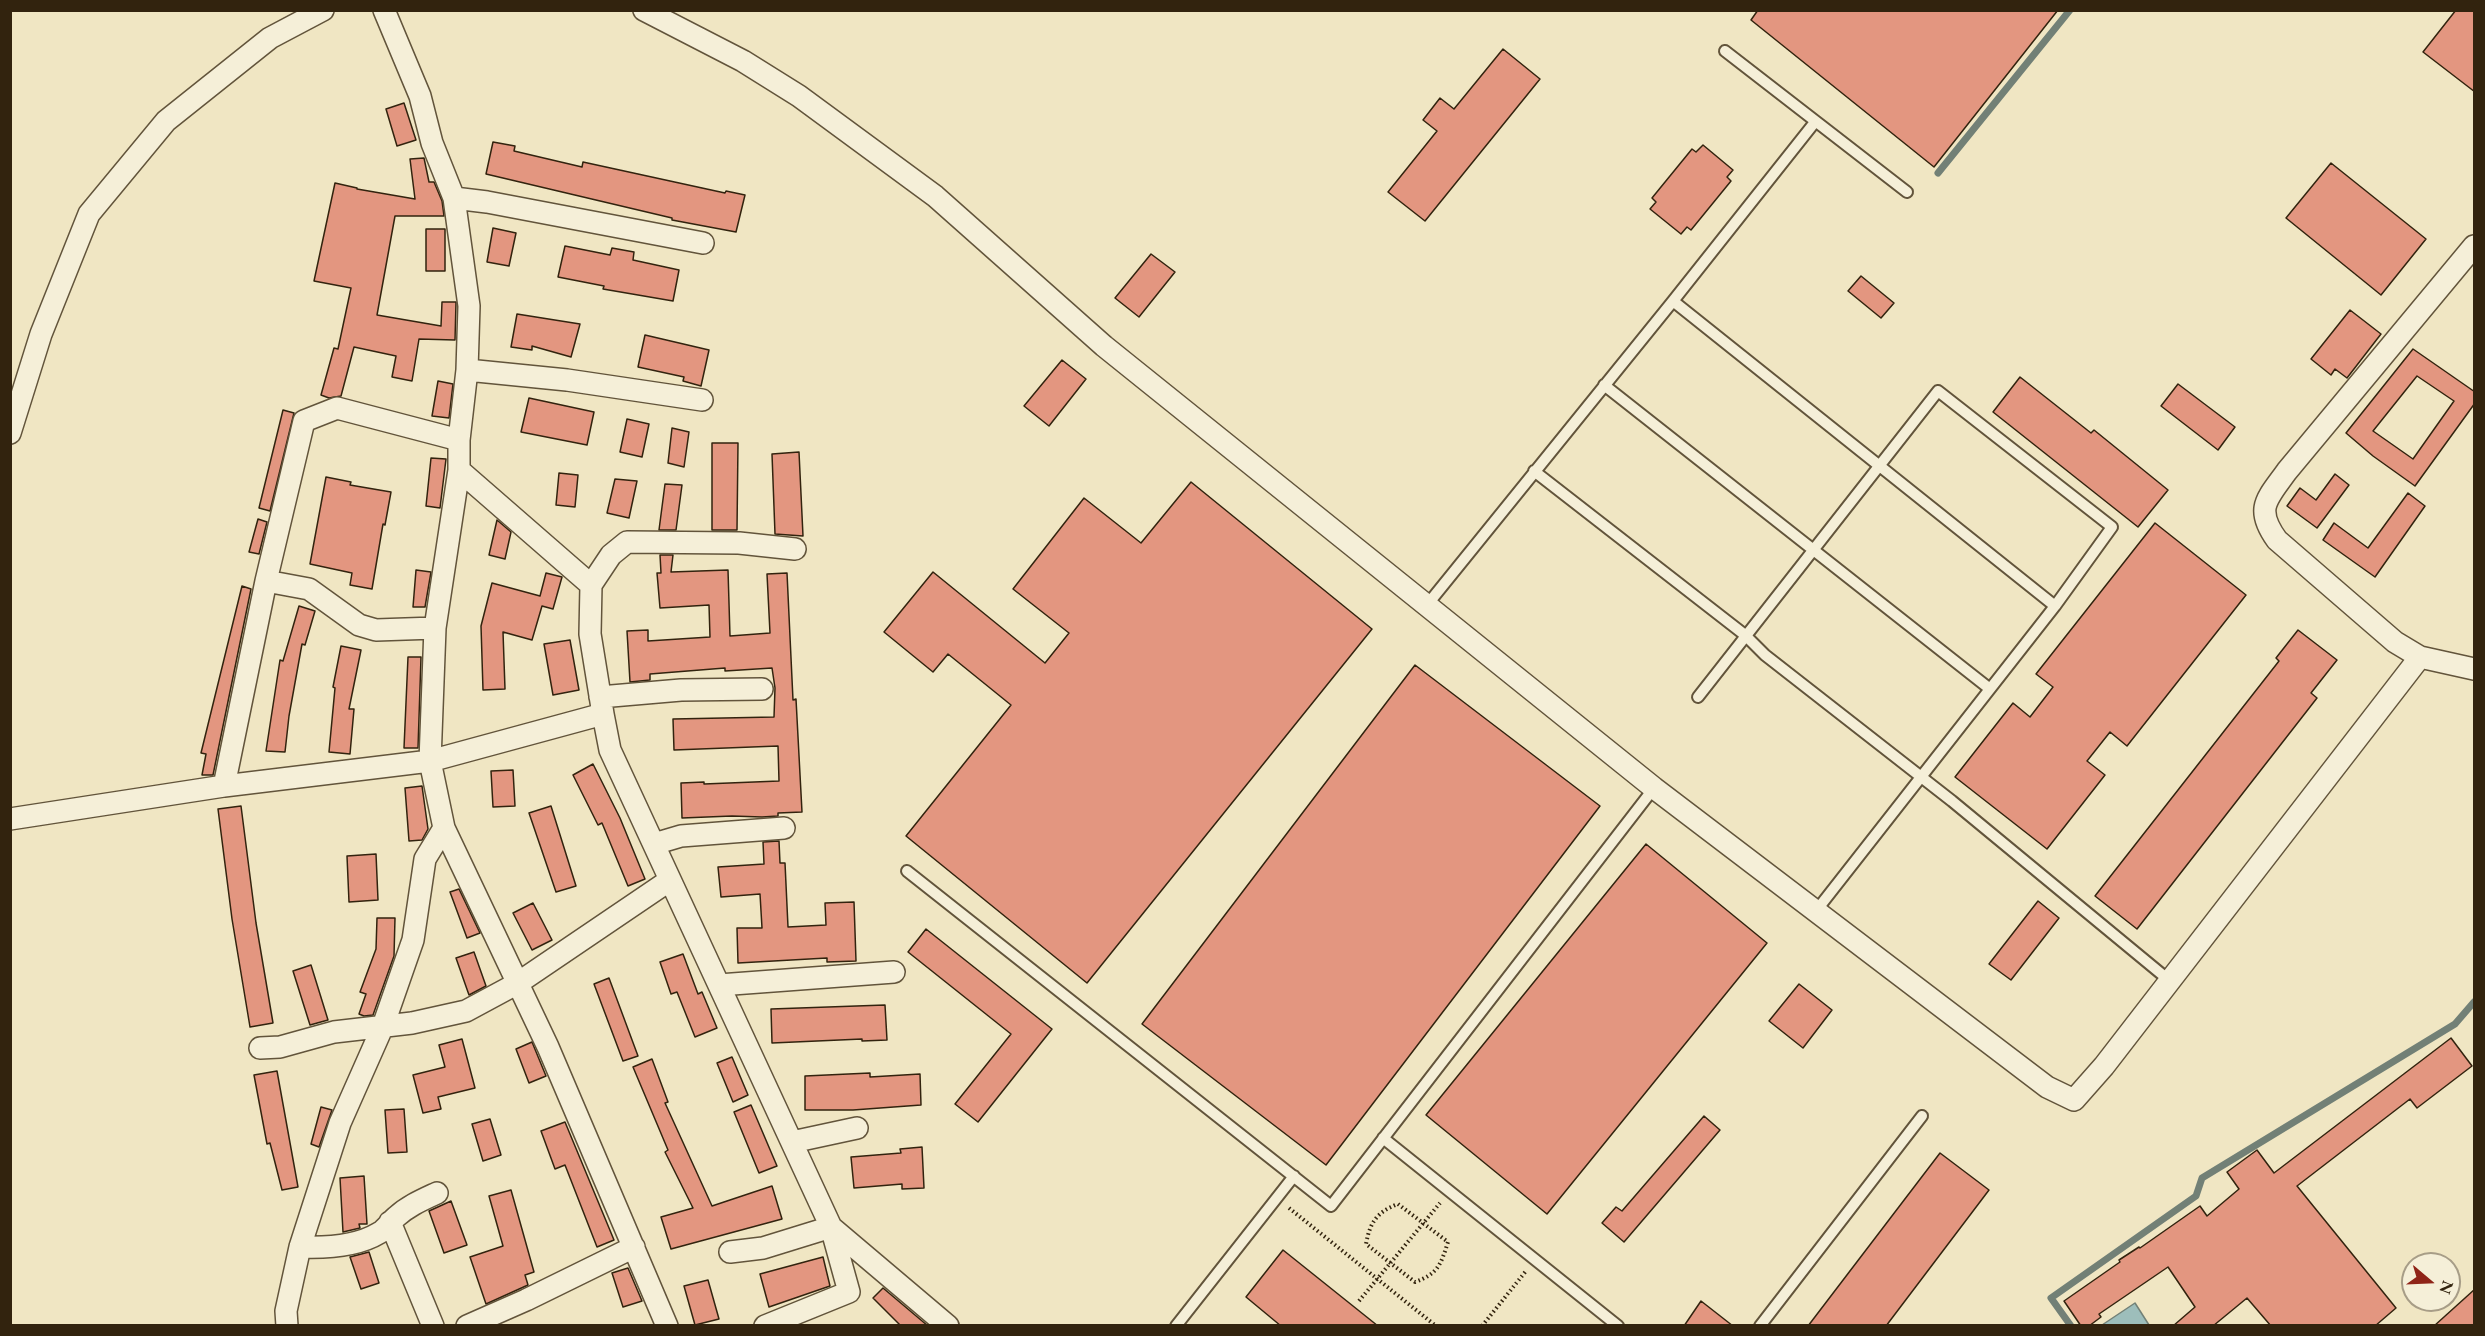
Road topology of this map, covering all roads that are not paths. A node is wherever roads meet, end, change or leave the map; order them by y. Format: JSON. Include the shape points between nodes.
{"nodes":[{"id":1,"x":323,"y":10,"type":"edge"},
{"id":2,"x":384,"y":10,"type":"edge"},
{"id":3,"x":644,"y":10,"type":"edge"},
{"id":4,"x":1725,"y":51,"type":"dead end"},
{"id":5,"x":1815,"y":122,"type":"junction"},
{"id":6,"x":1907,"y":192,"type":"dead end"},
{"id":7,"x":454,"y":198,"type":"junction"},
{"id":8,"x":703,"y":243,"type":"dead end"},
{"id":9,"x":2475,"y":246,"type":"edge"},
{"id":10,"x":1673,"y":301,"type":"junction"},
{"id":11,"x":467,"y":370,"type":"junction"},
{"id":12,"x":1604,"y":385,"type":"junction"},
{"id":13,"x":702,"y":400,"type":"dead end"},
{"id":14,"x":10,"y":433,"type":"edge"},
{"id":15,"x":459,"y":440,"type":"junction"},
{"id":16,"x":1879,"y":465,"type":"junction"},
{"id":17,"x":459,"y":470,"type":"junction"},
{"id":18,"x":1534,"y":471,"type":"junction"},
{"id":19,"x":795,"y":549,"type":"dead end"},
{"id":20,"x":1812,"y":550,"type":"junction"},
{"id":21,"x":266,"y":580,"type":"junction"},
{"id":22,"x":591,"y":585,"type":"junction"},
{"id":23,"x":1426,"y":605,"type":"junction"},
{"id":24,"x":2055,"y":606,"type":"junction"},
{"id":25,"x":435,"y":628,"type":"junction"},
{"id":26,"x":1746,"y":635,"type":"junction"},
{"id":27,"x":2420,"y":657,"type":"junction"},
{"id":28,"x":2475,"y":669,"type":"edge"},
{"id":29,"x":762,"y":689,"type":"dead end"},
{"id":30,"x":1990,"y":689,"type":"junction"},
{"id":31,"x":1698,"y":697,"type":"dead end"},
{"id":32,"x":601,"y":705,"type":"junction"},
{"id":33,"x":430,"y":761,"type":"junction"},
{"id":34,"x":1920,"y":778,"type":"junction"},
{"id":35,"x":224,"y":786,"type":"junction"},
{"id":36,"x":1654,"y":788,"type":"junction"},
{"id":37,"x":10,"y":819,"type":"edge"},
{"id":38,"x":444,"y":828,"type":"junction"},
{"id":39,"x":784,"y":828,"type":"dead end"},
{"id":40,"x":654,"y":844,"type":"junction"},
{"id":41,"x":907,"y":871,"type":"dead end"},
{"id":42,"x":670,"y":880,"type":"junction"},
{"id":43,"x":1816,"y":911,"type":"junction"},
{"id":44,"x":894,"y":972,"type":"dead end"},
{"id":45,"x":2170,"y":981,"type":"junction"},
{"id":46,"x":518,"y":983,"type":"junction"},
{"id":47,"x":719,"y":985,"type":"junction"},
{"id":48,"x":383,"y":1026,"type":"junction"},
{"id":49,"x":260,"y":1048,"type":"dead end"},
{"id":50,"x":1922,"y":1116,"type":"dead end"},
{"id":51,"x":857,"y":1128,"type":"dead end"},
{"id":52,"x":1383,"y":1138,"type":"junction"},
{"id":53,"x":792,"y":1142,"type":"junction"},
{"id":54,"x":1294,"y":1176,"type":"junction"},
{"id":55,"x":436,"y":1193,"type":"dead end"},
{"id":56,"x":390,"y":1222,"type":"junction"},
{"id":57,"x":831,"y":1227,"type":"junction"},
{"id":58,"x":300,"y":1247,"type":"junction"},
{"id":59,"x":633,"y":1247,"type":"junction"},
{"id":60,"x":730,"y":1252,"type":"dead end"},
{"id":61,"x":287,"y":1326,"type":"edge"},
{"id":62,"x":433,"y":1326,"type":"edge"},
{"id":63,"x":467,"y":1326,"type":"edge"},
{"id":64,"x":667,"y":1326,"type":"edge"},
{"id":65,"x":765,"y":1326,"type":"edge"},
{"id":66,"x":948,"y":1326,"type":"edge"},
{"id":67,"x":1176,"y":1326,"type":"edge"},
{"id":68,"x":1618,"y":1326,"type":"edge"},
{"id":69,"x":1760,"y":1326,"type":"edge"}],
"edges":[{"from":1,"to":14,"type":"street","via":[[270,38],[166,121],[89,214],[41,334]]},
{"from":2,"to":7,"type":"street","via":[[420,96],[432,143]]},
{"from":3,"to":23,"type":"street","via":[[743,61],[799,96],[935,196],[1104,346]]},
{"from":4,"to":5,"type":"lane"},
{"from":5,"to":6,"type":"lane"},
{"from":5,"to":10,"type":"lane"},
{"from":7,"to":8,"type":"street"},
{"from":7,"to":11,"type":"street","via":[[469,306]]},
{"from":9,"to":27,"type":"street","via":[[2287,471],[2268,498],[2264,513],[2266,525],[2277,540],[2395,642]]},
{"from":10,"to":12,"type":"lane"},
{"from":10,"to":16,"type":"lane"},
{"from":11,"to":13,"type":"street"},
{"from":11,"to":15,"type":"street"},
{"from":12,"to":18,"type":"lane"},
{"from":12,"to":20,"type":"lane"},
{"from":15,"to":17,"type":"street"},
{"from":15,"to":21,"type":"street","via":[[337,408],[304,421]]},
{"from":16,"to":20,"type":"lane"},
{"from":16,"to":24,"type":"lane"},
{"from":16,"to":24,"type":"lane","via":[[1938,391],[2112,527]]},
{"from":17,"to":22,"type":"street"},
{"from":17,"to":25,"type":"street"},
{"from":18,"to":23,"type":"lane"},
{"from":18,"to":26,"type":"lane"},
{"from":19,"to":22,"type":"street","via":[[739,543],[627,542],[611,555]]},
{"from":20,"to":26,"type":"lane"},
{"from":20,"to":30,"type":"lane"},
{"from":21,"to":25,"type":"street","via":[[309,589],[359,625],[376,630]]},
{"from":21,"to":35,"type":"street"},
{"from":22,"to":32,"type":"street","via":[[590,634]]},
{"from":23,"to":36,"type":"street"},
{"from":24,"to":30,"type":"lane"},
{"from":25,"to":33,"type":"street"},
{"from":26,"to":31,"type":"lane"},
{"from":26,"to":34,"type":"lane","via":[[1765,655]]},
{"from":27,"to":28,"type":"street"},
{"from":27,"to":45,"type":"street"},
{"from":29,"to":32,"type":"street","via":[[681,690]]},
{"from":30,"to":34,"type":"lane"},
{"from":32,"to":33,"type":"street"},
{"from":32,"to":40,"type":"street","via":[[610,750]]},
{"from":33,"to":35,"type":"street"},
{"from":33,"to":38,"type":"street"},
{"from":34,"to":43,"type":"lane"},
{"from":34,"to":45,"type":"lane"},
{"from":35,"to":37,"type":"street"},
{"from":36,"to":43,"type":"street"},
{"from":36,"to":52,"type":"lane"},
{"from":38,"to":46,"type":"street"},
{"from":38,"to":48,"type":"street","via":[[425,859],[413,940]]},
{"from":39,"to":40,"type":"street","via":[[681,836]]},
{"from":40,"to":42,"type":"street"},
{"from":41,"to":54,"type":"lane"},
{"from":42,"to":46,"type":"street"},
{"from":42,"to":47,"type":"street"},
{"from":43,"to":45,"type":"street","via":[[2047,1087],[2074,1100]]},
{"from":44,"to":47,"type":"street"},
{"from":46,"to":48,"type":"street","via":[[466,1011]]},
{"from":46,"to":59,"type":"street"},
{"from":47,"to":53,"type":"street"},
{"from":48,"to":49,"type":"street"},
{"from":48,"to":58,"type":"street","via":[[340,1123]]},
{"from":50,"to":69,"type":"lane"},
{"from":51,"to":53,"type":"street"},
{"from":52,"to":54,"type":"lane","via":[[1331,1206]]},
{"from":52,"to":68,"type":"lane"},
{"from":53,"to":57,"type":"street"},
{"from":54,"to":67,"type":"lane"},
{"from":55,"to":56,"type":"street"},
{"from":56,"to":58,"type":"street","via":[[380,1233],[353,1243]]},
{"from":56,"to":62,"type":"street"},
{"from":57,"to":60,"type":"street","via":[[763,1248]]},
{"from":57,"to":65,"type":"street","via":[[849,1292]]},
{"from":57,"to":66,"type":"street"},
{"from":58,"to":61,"type":"street","via":[[286,1311]]},
{"from":59,"to":63,"type":"street"},
{"from":59,"to":64,"type":"street"}]}
